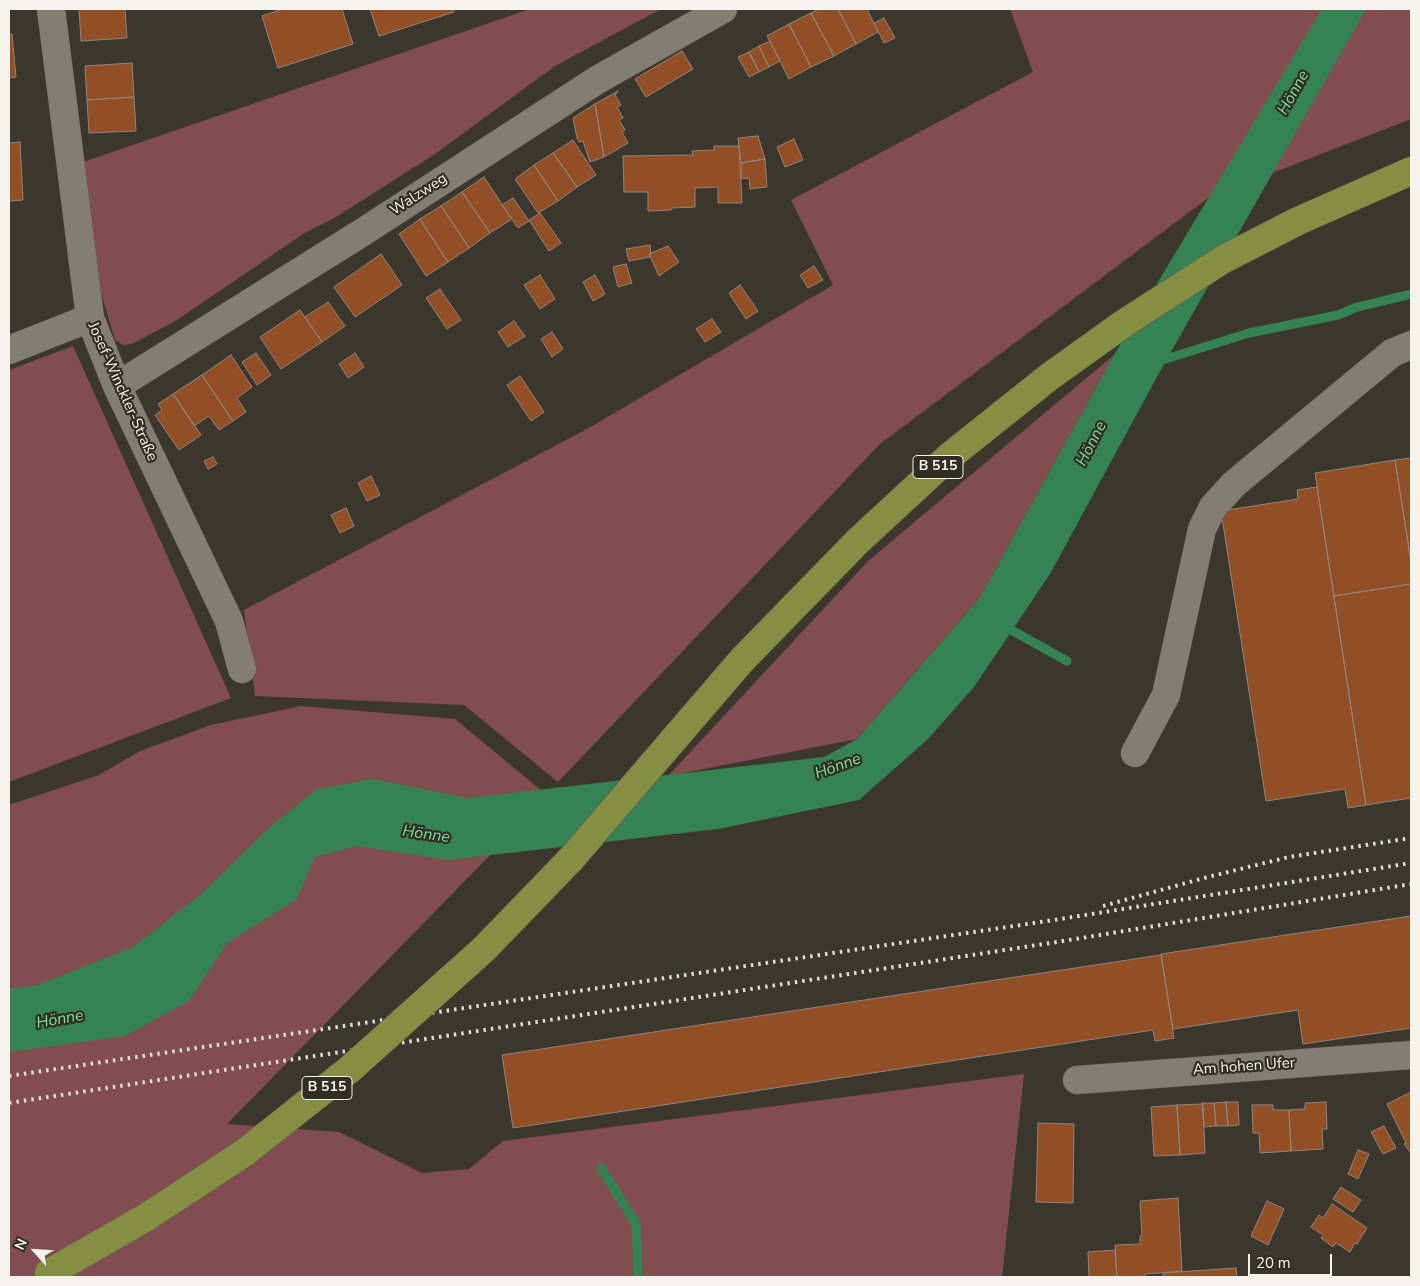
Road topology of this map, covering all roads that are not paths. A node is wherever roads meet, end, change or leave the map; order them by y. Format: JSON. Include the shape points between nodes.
{"nodes":[{"id":1,"x":51,"y":9,"type":"edge"},
{"id":2,"x":723,"y":9,"type":"edge"},
{"id":3,"x":1411,"y":171,"type":"edge"},
{"id":4,"x":90,"y":318,"type":"junction"},
{"id":5,"x":1411,"y":345,"type":"edge"},
{"id":6,"x":9,"y":350,"type":"edge"},
{"id":7,"x":116,"y":386,"type":"junction"},
{"id":8,"x":242,"y":669,"type":"dead end"},
{"id":9,"x":1135,"y":753,"type":"dead end"},
{"id":10,"x":1411,"y":1055,"type":"edge"},
{"id":11,"x":1077,"y":1080,"type":"dead end"},
{"id":12,"x":45,"y":1275,"type":"edge"}],
"edges":[{"from":1,"to":4,"type":"street","name":"Josef-Winckler-Straße"},
{"from":2,"to":7,"type":"street","name":"Walzweg","via":[[597,80],[363,232]]},
{"from":3,"to":12,"type":"main road","number":"B 515","bridge":true,"via":[[1298,221],[1222,260],[1086,350],[950,456],[858,541],[742,660],[571,859],[477,956],[350,1069],[244,1153],[145,1218]]},
{"from":4,"to":6,"type":"street"},
{"from":4,"to":7,"type":"street","name":"Josef-Winckler-Straße"},
{"from":5,"to":9,"type":"street","via":[[1392,353],[1234,484],[1213,507],[1202,529],[1166,695]]},
{"from":7,"to":8,"type":"street","name":"Josef-Winckler-Straße","via":[[229,621]]},
{"from":10,"to":11,"type":"street","name":"Am hohen Ufer"}]}
